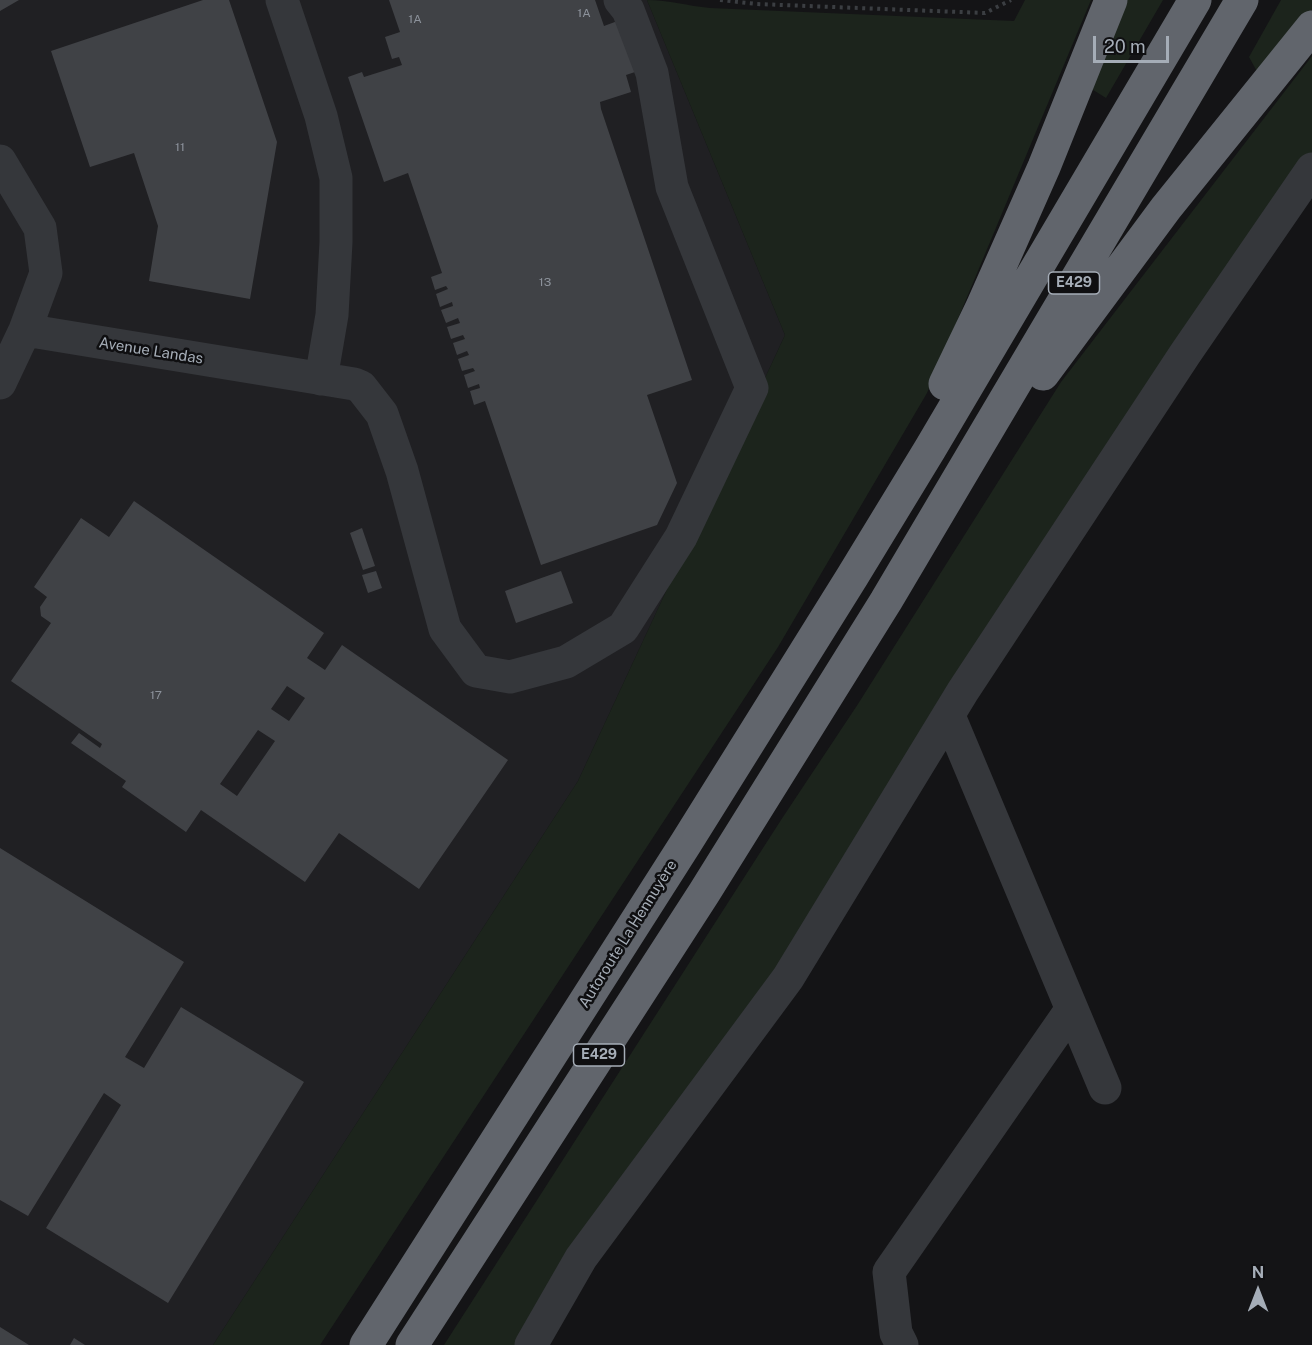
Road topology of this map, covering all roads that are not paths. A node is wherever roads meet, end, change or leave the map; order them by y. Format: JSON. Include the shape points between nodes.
{"nodes":[{"id":1,"x":282,"y":0,"type":"edge"},
{"id":2,"x":620,"y":0,"type":"edge"},
{"id":3,"x":1111,"y":0,"type":"edge"},
{"id":4,"x":1195,"y":0,"type":"edge"},
{"id":5,"x":1242,"y":0,"type":"edge"},
{"id":6,"x":1312,"y":27,"type":"edge"},
{"id":7,"x":1,"y":166,"type":"edge"},
{"id":8,"x":1312,"y":169,"type":"edge"},
{"id":9,"x":25,"y":330,"type":"junction"},
{"id":10,"x":321,"y":379,"type":"junction"},
{"id":11,"x":0,"y":382,"type":"edge"},
{"id":12,"x":907,"y":567,"type":"junction"},
{"id":13,"x":852,"y":577,"type":"junction"},
{"id":14,"x":949,"y":716,"type":"junction"},
{"id":15,"x":1071,"y":1010,"type":"junction"},
{"id":16,"x":1105,"y":1088,"type":"dead end"},
{"id":17,"x":366,"y":1345,"type":"edge"},
{"id":18,"x":412,"y":1345,"type":"edge"},
{"id":19,"x":531,"y":1345,"type":"edge"},
{"id":20,"x":902,"y":1345,"type":"edge"}],
"edges":[{"from":1,"to":10,"type":"street","via":[[321,116],[336,178],[332,315]]},
{"from":2,"to":10,"type":"street","name":"Avenue Landas","via":[[628,10],[652,73],[672,187],[752,388],[681,537],[623,628],[566,662],[510,677],[476,671],[445,629],[402,471],[382,414],[361,387]]},
{"from":3,"to":13,"type":"highway","via":[[1044,167],[955,365],[877,501]]},
{"from":4,"to":13,"type":"highway","name":"Autoroute La Hennuyère","number":"E429"},
{"from":5,"to":12,"type":"highway","number":"E429"},
{"from":6,"to":12,"type":"highway","via":[[1088,311]]},
{"from":7,"to":9,"type":"street","via":[[40,228],[46,273]]},
{"from":8,"to":14,"type":"street","via":[[1185,354]]},
{"from":9,"to":10,"type":"street","name":"Avenue Landas"},
{"from":9,"to":11,"type":"street"},
{"from":12,"to":18,"type":"highway","number":"E429","via":[[704,894]]},
{"from":13,"to":17,"type":"highway","name":"Autoroute La Hennuyère","number":"E429"},
{"from":14,"to":15,"type":"street"},
{"from":14,"to":19,"type":"street","via":[[788,978],[581,1258]]},
{"from":15,"to":16,"type":"street"},
{"from":15,"to":20,"type":"street","via":[[889,1272],[896,1333]]}]}
